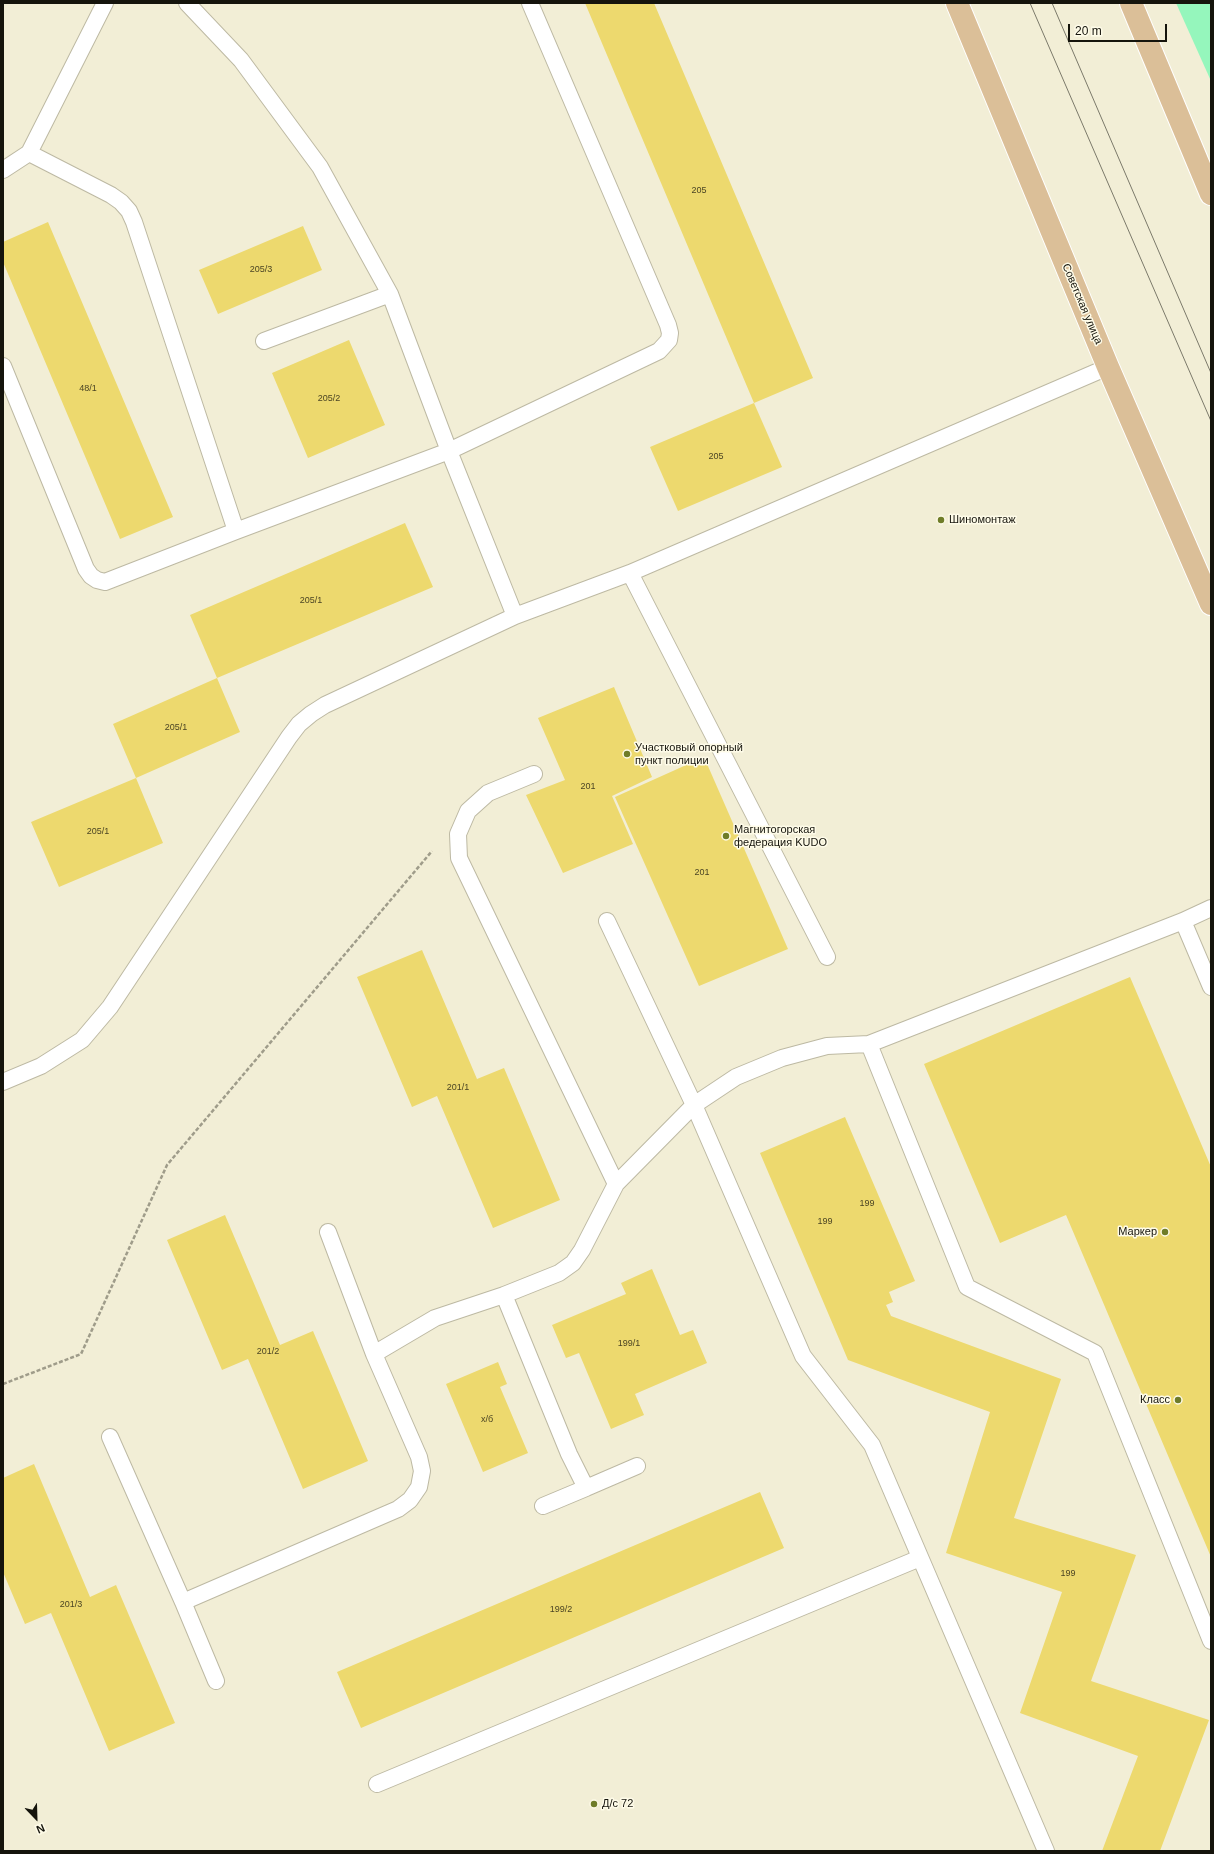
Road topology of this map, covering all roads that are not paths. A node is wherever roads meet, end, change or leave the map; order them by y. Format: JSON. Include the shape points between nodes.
{"nodes":[{"id":1,"x":105,"y":3,"type":"edge"},
{"id":2,"x":187,"y":3,"type":"edge"},
{"id":3,"x":530,"y":3,"type":"edge"},
{"id":4,"x":957,"y":3,"type":"edge"},
{"id":5,"x":1132,"y":3,"type":"edge"},
{"id":6,"x":29,"y":153,"type":"junction"},
{"id":7,"x":3,"y":170,"type":"edge"},
{"id":8,"x":1211,"y":194,"type":"edge"},
{"id":9,"x":390,"y":294,"type":"junction"},
{"id":10,"x":264,"y":341,"type":"dead end"},
{"id":11,"x":3,"y":366,"type":"edge"},
{"id":12,"x":1108,"y":367,"type":"junction"},
{"id":13,"x":449,"y":451,"type":"junction"},
{"id":14,"x":236,"y":531,"type":"junction"},
{"id":15,"x":630,"y":573,"type":"junction"},
{"id":16,"x":1211,"y":604,"type":"edge"},
{"id":17,"x":516,"y":616,"type":"junction"},
{"id":18,"x":534,"y":774,"type":"dead end"},
{"id":19,"x":1211,"y":908,"type":"edge"},
{"id":20,"x":607,"y":921,"type":"dead end"},
{"id":21,"x":1183,"y":921,"type":"junction"},
{"id":22,"x":827,"y":957,"type":"dead end"},
{"id":23,"x":1211,"y":987,"type":"edge"},
{"id":24,"x":869,"y":1044,"type":"junction"},
{"id":25,"x":3,"y":1082,"type":"edge"},
{"id":26,"x":694,"y":1105,"type":"junction"},
{"id":27,"x":616,"y":1184,"type":"junction"},
{"id":28,"x":328,"y":1232,"type":"dead end"},
{"id":29,"x":504,"y":1295,"type":"junction"},
{"id":30,"x":374,"y":1354,"type":"junction"},
{"id":31,"x":110,"y":1437,"type":"dead end"},
{"id":32,"x":637,"y":1466,"type":"dead end"},
{"id":33,"x":586,"y":1488,"type":"junction"},
{"id":34,"x":543,"y":1506,"type":"dead end"},
{"id":35,"x":920,"y":1558,"type":"junction"},
{"id":36,"x":183,"y":1602,"type":"junction"},
{"id":37,"x":1211,"y":1641,"type":"edge"},
{"id":38,"x":216,"y":1680,"type":"dead end"},
{"id":39,"x":377,"y":1784,"type":"dead end"},
{"id":40,"x":1046,"y":1851,"type":"edge"}],
"edges":[{"from":1,"to":6,"type":"lane"},
{"from":2,"to":9,"type":"lane","via":[[241,60],[320,167]]},
{"from":3,"to":13,"type":"lane","via":[[670,333],[665,347],[659,352]]},
{"from":4,"to":12,"type":"main road","name":"Советская улица"},
{"from":5,"to":8,"type":"main road"},
{"from":6,"to":7,"type":"lane"},
{"from":6,"to":14,"type":"lane","via":[[111,195],[129,211]]},
{"from":9,"to":10,"type":"lane"},
{"from":9,"to":13,"type":"lane"},
{"from":11,"to":14,"type":"lane","via":[[91,576],[105,582],[112,580]]},
{"from":12,"to":15,"type":"lane"},
{"from":12,"to":16,"type":"main road","name":"Советская улица"},
{"from":13,"to":14,"type":"lane"},
{"from":13,"to":17,"type":"lane"},
{"from":15,"to":17,"type":"lane"},
{"from":15,"to":22,"type":"lane"},
{"from":17,"to":25,"type":"lane","via":[[325,705],[299,724],[110,1007],[82,1040],[41,1066]]},
{"from":18,"to":27,"type":"lane","via":[[488,794],[468,811],[458,834],[459,858]]},
{"from":19,"to":21,"type":"lane"},
{"from":20,"to":26,"type":"lane"},
{"from":21,"to":23,"type":"lane"},
{"from":21,"to":24,"type":"lane"},
{"from":24,"to":26,"type":"lane","via":[[827,1046],[782,1058],[736,1077]]},
{"from":24,"to":37,"type":"lane","via":[[967,1287],[1095,1353]]},
{"from":26,"to":27,"type":"lane"},
{"from":26,"to":35,"type":"lane","via":[[803,1356],[872,1445]]},
{"from":27,"to":29,"type":"lane","via":[[573,1263],[559,1273]]},
{"from":28,"to":30,"type":"lane"},
{"from":29,"to":30,"type":"lane","via":[[435,1318]]},
{"from":29,"to":33,"type":"lane","via":[[569,1454]]},
{"from":30,"to":36,"type":"lane","via":[[422,1471],[419,1487],[410,1500],[398,1509]]},
{"from":31,"to":36,"type":"lane"},
{"from":32,"to":33,"type":"lane"},
{"from":33,"to":34,"type":"lane"},
{"from":35,"to":39,"type":"lane"},
{"from":35,"to":40,"type":"lane"},
{"from":36,"to":38,"type":"lane"}]}
